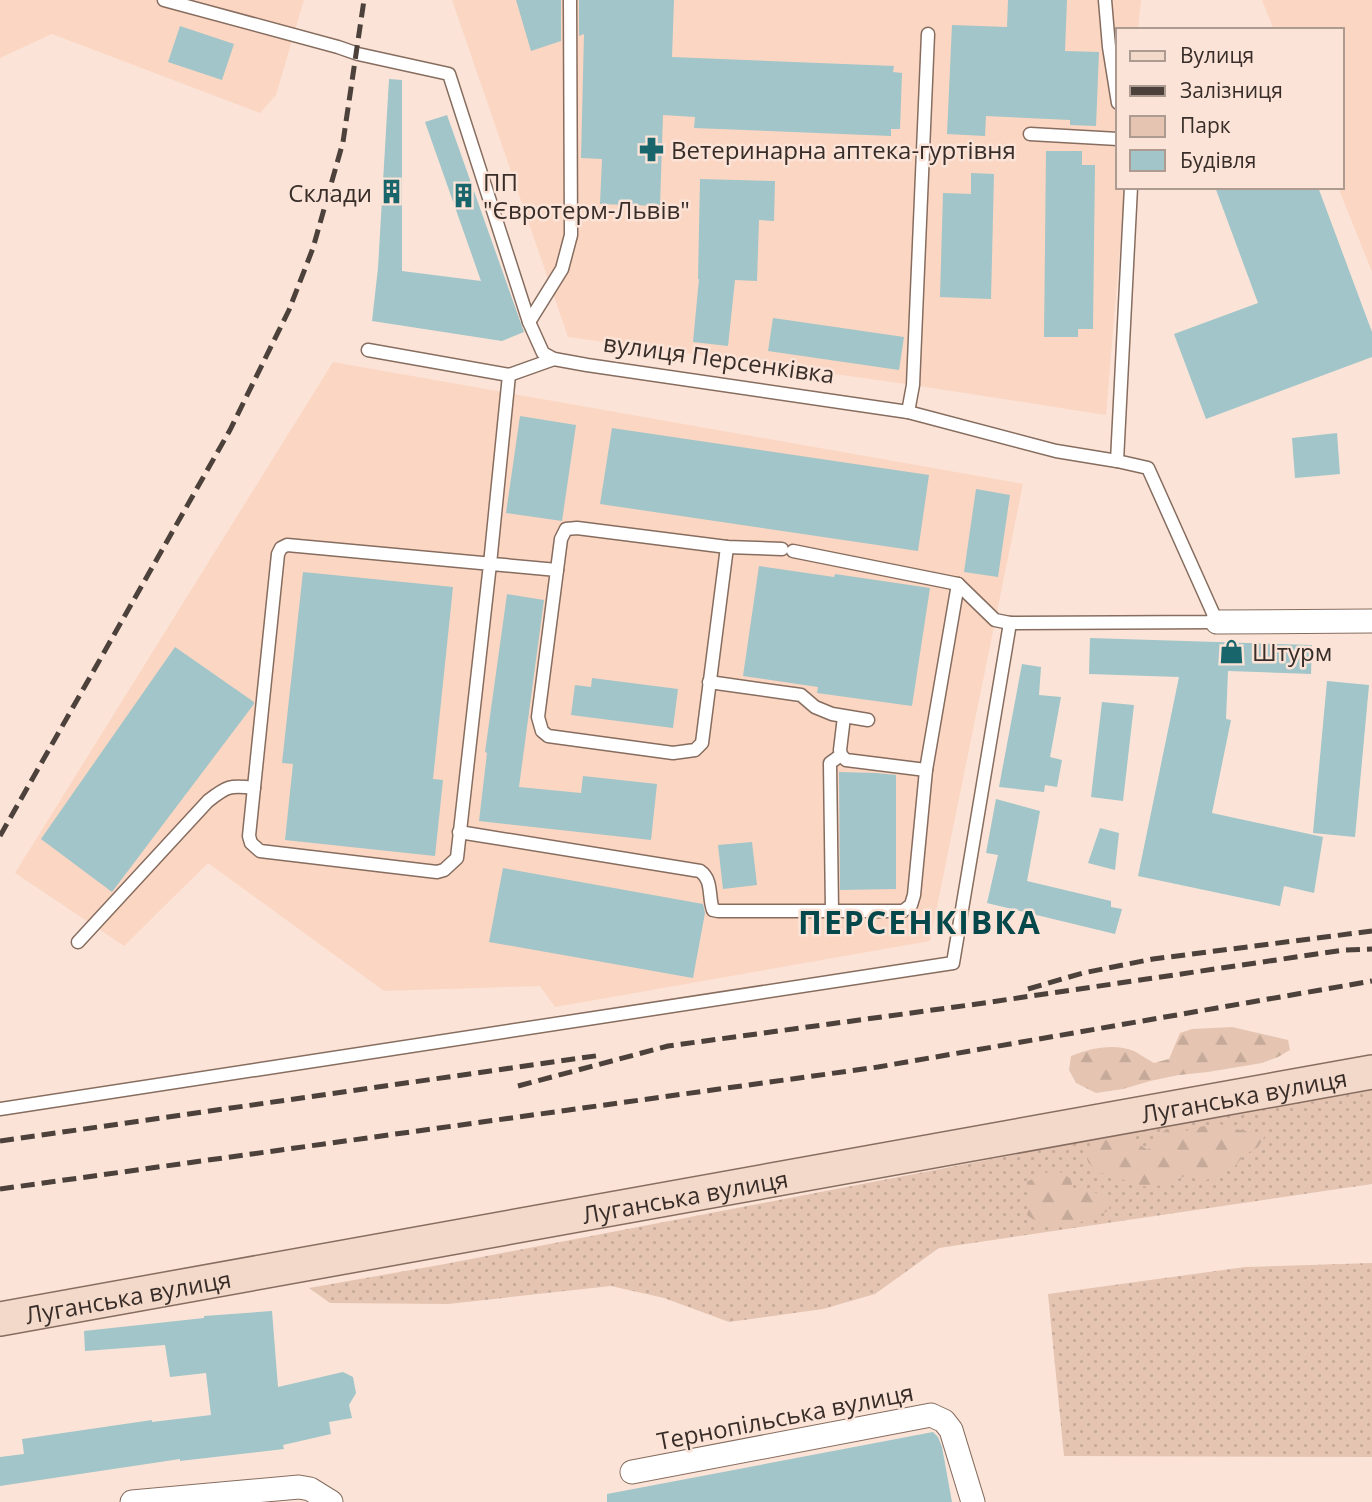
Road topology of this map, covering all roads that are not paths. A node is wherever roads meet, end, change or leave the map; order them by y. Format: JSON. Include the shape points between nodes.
{"nodes":[{"id":1,"x":164,"y":0,"type":"edge"},
{"id":2,"x":570,"y":0,"type":"edge"},
{"id":3,"x":1105,"y":0,"type":"edge"},
{"id":4,"x":928,"y":34,"type":"dead end"},
{"id":5,"x":1116,"y":93,"type":"edge"},
{"id":6,"x":1030,"y":134,"type":"dead end"},
{"id":7,"x":1116,"y":139,"type":"edge"},
{"id":8,"x":1131,"y":189,"type":"edge"},
{"id":9,"x":529,"y":322,"type":"junction"},
{"id":10,"x":368,"y":350,"type":"dead end"},
{"id":11,"x":554,"y":359,"type":"junction"},
{"id":12,"x":509,"y":375,"type":"junction"},
{"id":13,"x":908,"y":412,"type":"junction"},
{"id":14,"x":1117,"y":461,"type":"junction"},
{"id":15,"x":727,"y":547,"type":"junction"},
{"id":16,"x":490,"y":564,"type":"junction"},
{"id":17,"x":557,"y":570,"type":"junction"},
{"id":18,"x":958,"y":584,"type":"junction"},
{"id":19,"x":1372,"y":621,"type":"edge"},
{"id":20,"x":1217,"y":622,"type":"junction"},
{"id":21,"x":1010,"y":623,"type":"junction"},
{"id":22,"x":709,"y":682,"type":"junction"},
{"id":23,"x":844,"y":717,"type":"junction"},
{"id":24,"x":868,"y":720,"type":"dead end"},
{"id":25,"x":841,"y":755,"type":"junction"},
{"id":26,"x":926,"y":770,"type":"junction"},
{"id":27,"x":254,"y":788,"type":"junction"},
{"id":28,"x":459,"y":832,"type":"junction"},
{"id":29,"x":832,"y":911,"type":"junction"},
{"id":30,"x":78,"y":942,"type":"dead end"},
{"id":31,"x":1372,"y":1072,"type":"edge"},
{"id":32,"x":0,"y":1109,"type":"edge"},
{"id":33,"x":0,"y":1319,"type":"edge"},
{"id":34,"x":632,"y":1472,"type":"dead end"},
{"id":35,"x":132,"y":1502,"type":"edge"},
{"id":36,"x":331,"y":1502,"type":"edge"},
{"id":37,"x":973,"y":1502,"type":"edge"}],
"edges":[{"from":1,"to":9,"type":"lane","via":[[358,54],[449,74]]},
{"from":2,"to":9,"type":"lane","via":[[571,235],[562,269]]},
{"from":3,"to":5,"type":"lane"},
{"from":4,"to":13,"type":"lane","via":[[913,385]]},
{"from":6,"to":7,"type":"lane"},
{"from":8,"to":14,"type":"lane"},
{"from":9,"to":11,"type":"lane","via":[[543,353]]},
{"from":10,"to":12,"type":"lane"},
{"from":11,"to":12,"type":"lane"},
{"from":11,"to":13,"type":"lane","name":"вулиця Персенківка"},
{"from":12,"to":16,"type":"lane"},
{"from":13,"to":14,"type":"lane","name":"вулиця Персенківка","via":[[1056,451]]},
{"from":14,"to":20,"type":"lane","name":"вулиця Персенківка","via":[[1148,468],[1152,474]]},
{"from":15,"to":17,"type":"lane","via":[[566,529]]},
{"from":15,"to":18,"type":"lane","via":[[787,550]]},
{"from":15,"to":22,"type":"lane"},
{"from":16,"to":17,"type":"lane"},
{"from":16,"to":27,"type":"lane","via":[[281,548]]},
{"from":16,"to":28,"type":"lane"},
{"from":17,"to":22,"type":"lane","via":[[538,717],[548,736],[673,753],[695,750],[702,743]]},
{"from":18,"to":21,"type":"lane","via":[[995,620]]},
{"from":18,"to":26,"type":"lane"},
{"from":19,"to":20,"type":"street"},
{"from":20,"to":21,"type":"lane"},
{"from":21,"to":32,"type":"lane","via":[[953,963]]},
{"from":22,"to":23,"type":"lane","via":[[801,695],[815,707]]},
{"from":23,"to":24,"type":"lane"},
{"from":23,"to":25,"type":"lane"},
{"from":25,"to":26,"type":"lane","via":[[846,760]]},
{"from":25,"to":29,"type":"lane","via":[[830,763]]},
{"from":26,"to":29,"type":"lane","via":[[911,905],[903,911]]},
{"from":27,"to":28,"type":"lane","via":[[249,836],[260,851],[437,872],[457,858]]},
{"from":27,"to":30,"type":"lane","via":[[228,787],[208,801]]},
{"from":28,"to":29,"type":"lane","via":[[700,870],[707,876],[711,905],[718,911]]},
{"from":31,"to":33,"type":"main road","name":"Луганська вулиця"},
{"from":34,"to":37,"type":"street","name":"Тернопільська вулиця","via":[[931,1415],[951,1430]]},
{"from":35,"to":36,"type":"street","via":[[299,1487]]}]}
